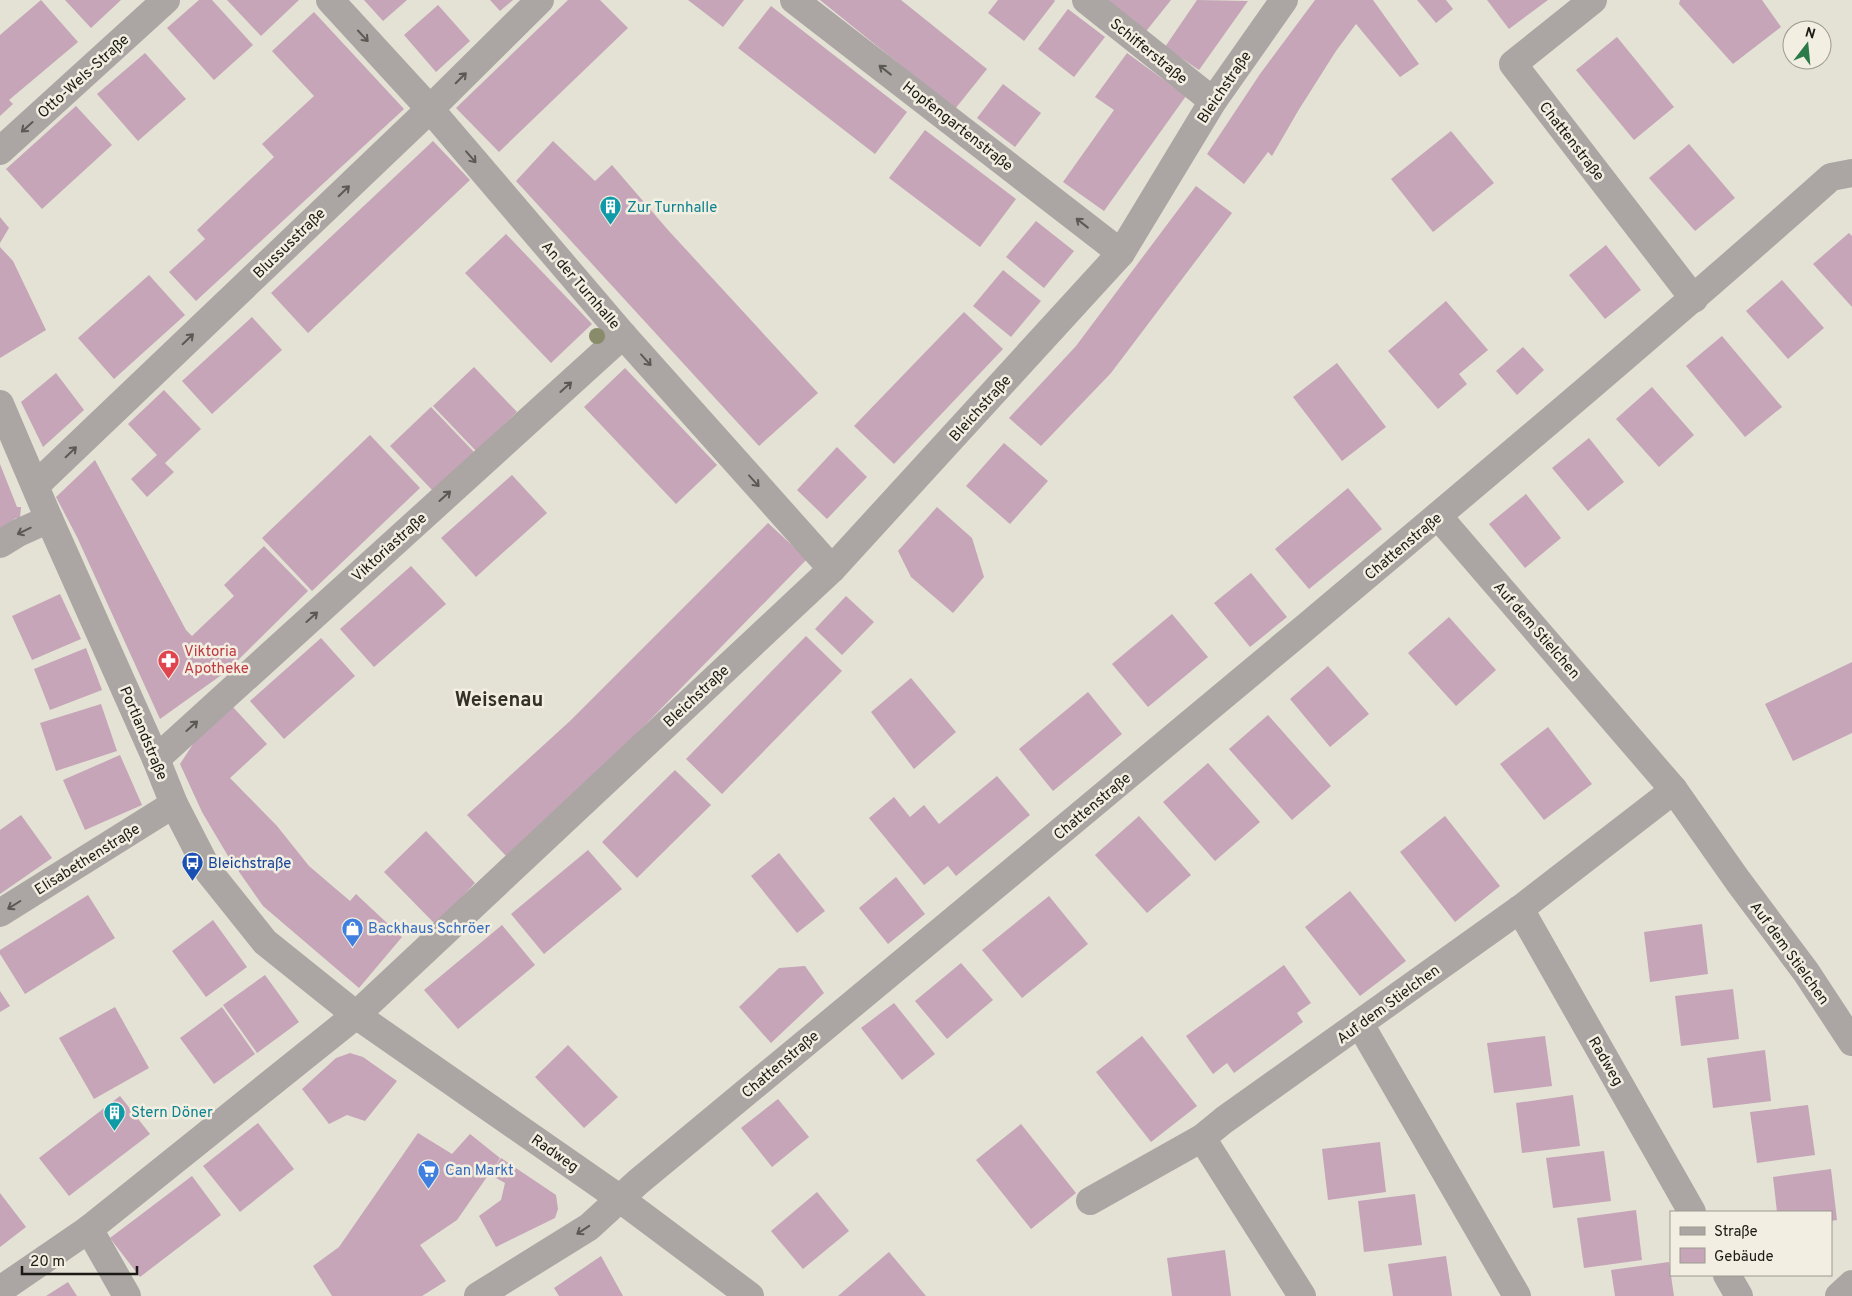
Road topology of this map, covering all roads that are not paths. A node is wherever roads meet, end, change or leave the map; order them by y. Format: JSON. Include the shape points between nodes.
{"nodes":[{"id":1,"x":166,"y":0,"type":"edge"},
{"id":2,"x":330,"y":0,"type":"edge"},
{"id":3,"x":540,"y":0,"type":"edge"},
{"id":4,"x":794,"y":0,"type":"edge"},
{"id":5,"x":1086,"y":0,"type":"edge"},
{"id":6,"x":1284,"y":0,"type":"edge"},
{"id":7,"x":1593,"y":0,"type":"edge"},
{"id":8,"x":1213,"y":101,"type":"junction"},
{"id":9,"x":430,"y":109,"type":"junction"},
{"id":10,"x":0,"y":151,"type":"edge"},
{"id":11,"x":1852,"y":172,"type":"edge"},
{"id":12,"x":1121,"y":253,"type":"junction"},
{"id":13,"x":1694,"y":299,"type":"junction"},
{"id":14,"x":623,"y":335,"type":"junction"},
{"id":15,"x":0,"y":404,"type":"edge"},
{"id":16,"x":36,"y":485,"type":"junction"},
{"id":17,"x":1438,"y":516,"type":"junction"},
{"id":18,"x":49,"y":519,"type":"junction"},
{"id":19,"x":0,"y":544,"type":"edge"},
{"id":20,"x":832,"y":569,"type":"junction"},
{"id":21,"x":156,"y":759,"type":"junction"},
{"id":22,"x":1674,"y":790,"type":"junction"},
{"id":23,"x":174,"y":804,"type":"junction"},
{"id":24,"x":1520,"y":909,"type":"junction"},
{"id":25,"x":0,"y":913,"type":"edge"},
{"id":26,"x":356,"y":1015,"type":"junction"},
{"id":27,"x":1360,"y":1024,"type":"junction"},
{"id":28,"x":1852,"y":1042,"type":"edge"},
{"id":29,"x":1202,"y":1138,"type":"junction"},
{"id":30,"x":619,"y":1198,"type":"junction"},
{"id":31,"x":1090,"y":1201,"type":"dead end"},
{"id":32,"x":1691,"y":1211,"type":"edge"},
{"id":33,"x":89,"y":1229,"type":"junction"},
{"id":34,"x":1728,"y":1276,"type":"edge"},
{"id":35,"x":1852,"y":1284,"type":"edge"},
{"id":36,"x":0,"y":1290,"type":"edge"},
{"id":37,"x":127,"y":1296,"type":"edge"},
{"id":38,"x":478,"y":1296,"type":"edge"},
{"id":39,"x":750,"y":1296,"type":"edge"},
{"id":40,"x":1302,"y":1296,"type":"edge"},
{"id":41,"x":1517,"y":1296,"type":"edge"},
{"id":42,"x":1739,"y":1296,"type":"edge"},
{"id":43,"x":1840,"y":1296,"type":"edge"}],
"edges":[{"from":1,"to":10,"type":"street","name":"Otto-Wels-Straße","one_way":true},
{"from":2,"to":9,"type":"street","name":"An der Turnhalle","one_way":true},
{"from":9,"to":3,"type":"street","name":"Blussusstraße","one_way":true},
{"from":12,"to":4,"type":"street","name":"Hopfengartenstraße","one_way":true},
{"from":5,"to":8,"type":"street","name":"Schifferstraße"},
{"from":6,"to":8,"type":"street","name":"Bleichstraße"},
{"from":7,"to":13,"type":"street","name":"Chattenstraße","via":[[1513,64]]},
{"from":8,"to":12,"type":"street","name":"Bleichstraße"},
{"from":9,"to":14,"type":"street","name":"An der Turnhalle","one_way":true},
{"from":16,"to":9,"type":"street","name":"Blussusstraße","one_way":true},
{"from":11,"to":13,"type":"street","name":"Chattenstraße","via":[[1831,177]]},
{"from":12,"to":20,"type":"street","name":"Bleichstraße"},
{"from":13,"to":17,"type":"street","name":"Chattenstraße"},
{"from":14,"to":20,"type":"street","name":"An der Turnhalle","one_way":true},
{"from":21,"to":14,"type":"street","name":"Viktoriastraße","one_way":true},
{"from":15,"to":16,"type":"street","name":"Portlandstraße"},
{"from":16,"to":18,"type":"street","name":"Portlandstraße"},
{"from":17,"to":22,"type":"street","name":"Auf dem Stielchen"},
{"from":17,"to":30,"type":"street","name":"Chattenstraße"},
{"from":18,"to":19,"type":"street","one_way":true},
{"from":18,"to":21,"type":"street","name":"Portlandstraße"},
{"from":20,"to":26,"type":"street","name":"Bleichstraße"},
{"from":21,"to":23,"type":"street","name":"Portlandstraße"},
{"from":22,"to":24,"type":"street","name":"Auf dem Stielchen"},
{"from":22,"to":28,"type":"street","name":"Auf dem Stielchen","via":[[1806,972]]},
{"from":23,"to":25,"type":"street","name":"Elisabethenstraße","one_way":true},
{"from":23,"to":26,"type":"street","name":"Portlandstraße","via":[[209,872],[266,942]]},
{"from":24,"to":27,"type":"street","name":"Auf dem Stielchen"},
{"from":24,"to":32,"type":"street","name":"Radweg"},
{"from":26,"to":30,"type":"street","name":"Radweg"},
{"from":26,"to":33,"type":"street","name":"Bleichstraße"},
{"from":27,"to":29,"type":"street","name":"Auf dem Stielchen"},
{"from":27,"to":41,"type":"street"},
{"from":29,"to":31,"type":"street","name":"Auf dem Stielchen"},
{"from":29,"to":40,"type":"street"},
{"from":30,"to":38,"type":"street","name":"Chattenstraße","one_way":true,"via":[[589,1227]]},
{"from":30,"to":39,"type":"street","name":"Radweg"},
{"from":33,"to":36,"type":"street","name":"Bleichstraße"},
{"from":33,"to":37,"type":"street"},
{"from":34,"to":42,"type":"street"},
{"from":35,"to":43,"type":"street"}]}
